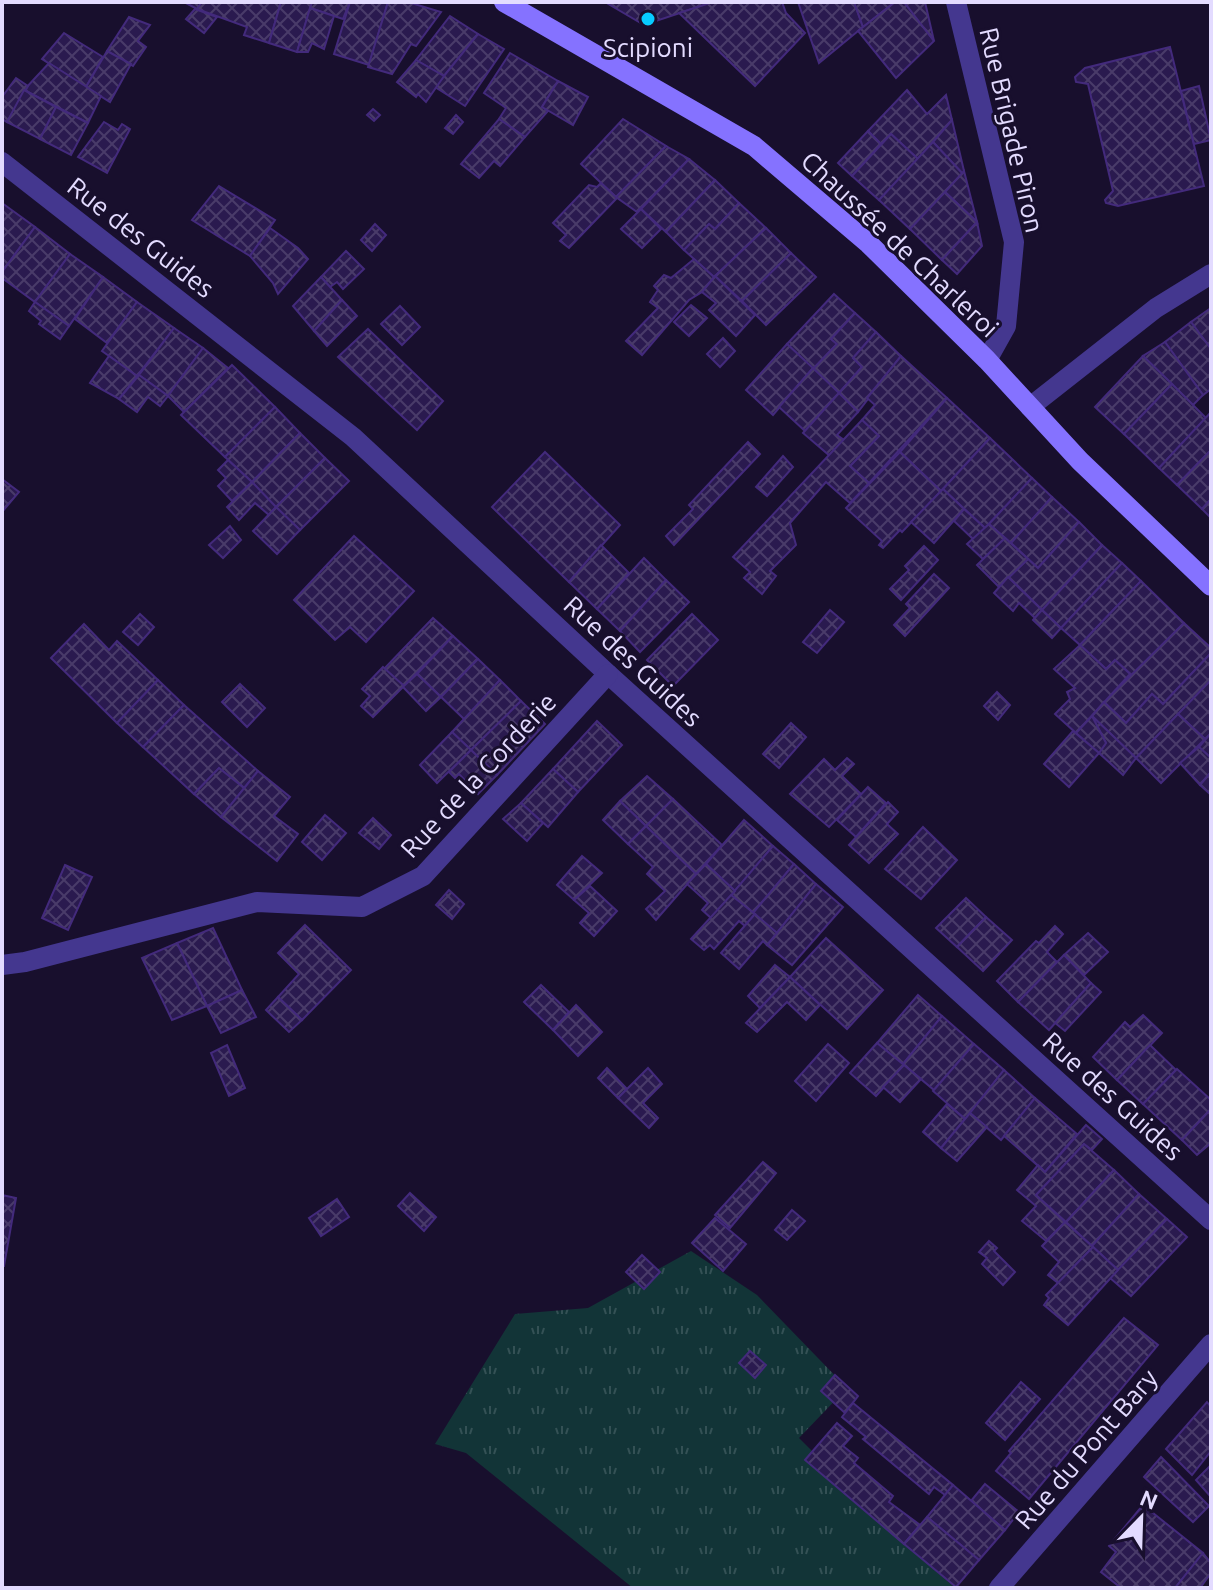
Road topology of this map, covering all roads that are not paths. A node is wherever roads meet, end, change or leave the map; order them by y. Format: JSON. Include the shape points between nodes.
{"nodes":[{"id":1,"x":504,"y":2,"type":"edge"},
{"id":2,"x":956,"y":2,"type":"edge"},
{"id":3,"x":2,"y":162,"type":"edge"},
{"id":4,"x":1211,"y":274,"type":"edge"},
{"id":5,"x":987,"y":360,"type":"junction"},
{"id":6,"x":1030,"y":407,"type":"junction"},
{"id":7,"x":1211,"y":586,"type":"edge"},
{"id":8,"x":608,"y":674,"type":"junction"},
{"id":9,"x":2,"y":965,"type":"edge"},
{"id":10,"x":1211,"y":1220,"type":"edge"},
{"id":11,"x":1211,"y":1344,"type":"edge"},
{"id":12,"x":999,"y":1588,"type":"edge"}],
"edges":[{"from":1,"to":5,"type":"main road","name":"Chaussée de Charleroi","via":[[754,146],[869,244]]},
{"from":2,"to":5,"type":"street","name":"Rue Brigade Piron","via":[[1014,242],[1006,326]]},
{"from":3,"to":8,"type":"street","name":"Rue des Guides","via":[[353,437]]},
{"from":4,"to":6,"type":"street","via":[[1156,308]]},
{"from":5,"to":6,"type":"main road","name":"Chaussée de Charleroi"},
{"from":6,"to":7,"type":"main road","name":"Chaussée de Charleroi"},
{"from":8,"to":9,"type":"street","name":"Rue de la Corderie","via":[[423,876],[362,907],[257,902]]},
{"from":8,"to":10,"type":"street","name":"Rue des Guides"},
{"from":11,"to":12,"type":"street","name":"Rue du Pont Bary"}]}
